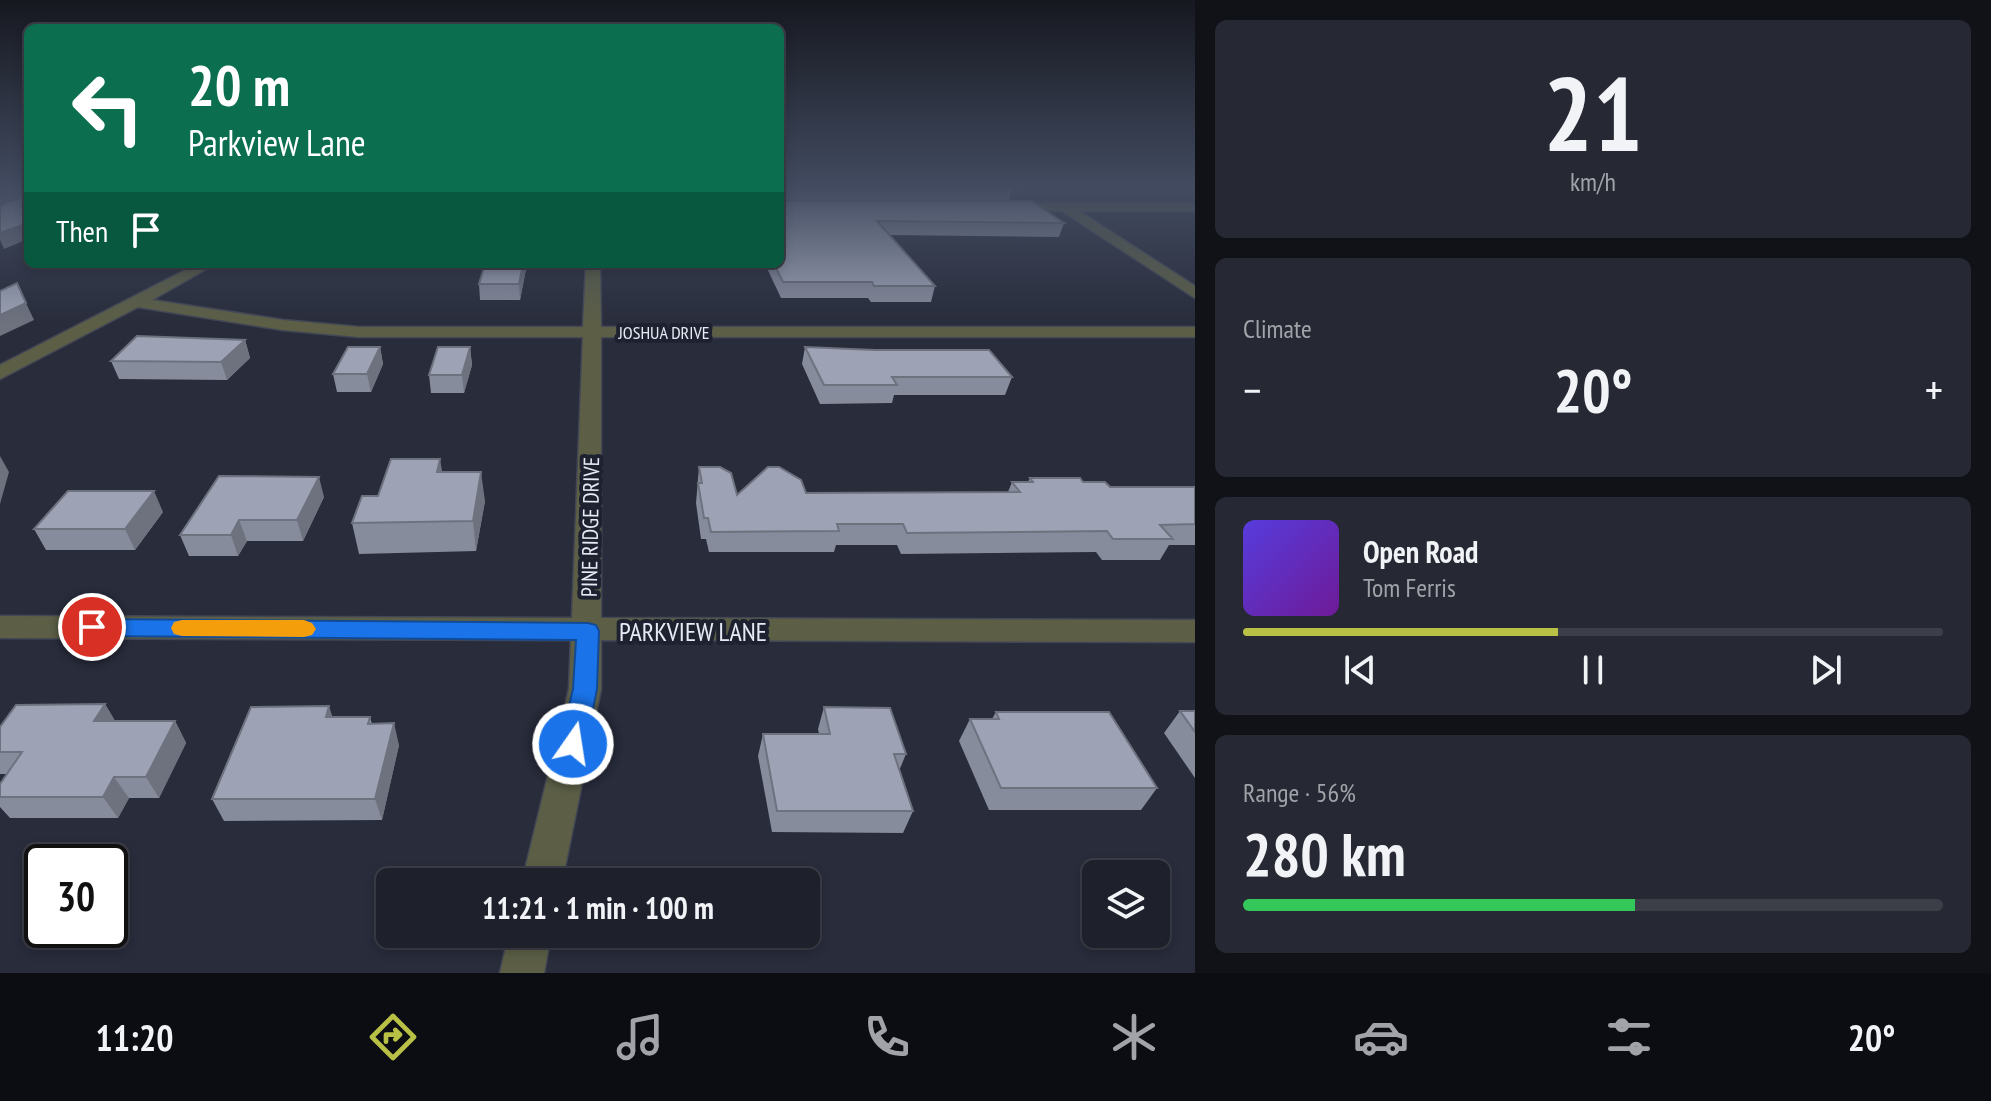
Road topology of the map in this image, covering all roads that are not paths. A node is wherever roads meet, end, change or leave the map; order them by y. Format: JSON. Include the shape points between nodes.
{"nodes":[{"id":1,"x":1105,"y":233,"type":"edge"},
{"id":2,"x":200,"y":268,"type":"edge"},
{"id":3,"x":593,"y":268,"type":"edge"},
{"id":4,"x":1195,"y":293,"type":"edge"},
{"id":5,"x":134,"y":302,"type":"junction"},
{"id":6,"x":1195,"y":332,"type":"edge"},
{"id":7,"x":592,"y":333,"type":"junction"},
{"id":8,"x":0,"y":373,"type":"edge"},
{"id":9,"x":0,"y":627,"type":"edge"},
{"id":10,"x":588,"y":631,"type":"junction"},
{"id":11,"x":1195,"y":631,"type":"edge"},
{"id":12,"x":545,"y":868,"type":"edge"},
{"id":13,"x":527,"y":948,"type":"edge"},
{"id":14,"x":522,"y":973,"type":"edge"}],
"edges":[{"from":1,"to":4,"type":"street"},
{"from":2,"to":5,"type":"street"},
{"from":3,"to":7,"type":"street","name":"PINE RIDGE DRIVE"},
{"from":5,"to":7,"type":"street","name":"JOSHUA DRIVE","via":[[336,331]]},
{"from":5,"to":8,"type":"street"},
{"from":6,"to":7,"type":"street","name":"JOSHUA DRIVE"},
{"from":7,"to":10,"type":"street","name":"PINE RIDGE DRIVE"},
{"from":9,"to":10,"type":"street","name":"PARKVIEW LANE"},
{"from":10,"to":11,"type":"street","name":"PARKVIEW LANE"},
{"from":10,"to":12,"type":"street","name":"PINE RIDGE DRIVE","via":[[585,689]]},
{"from":13,"to":14,"type":"street"}]}
